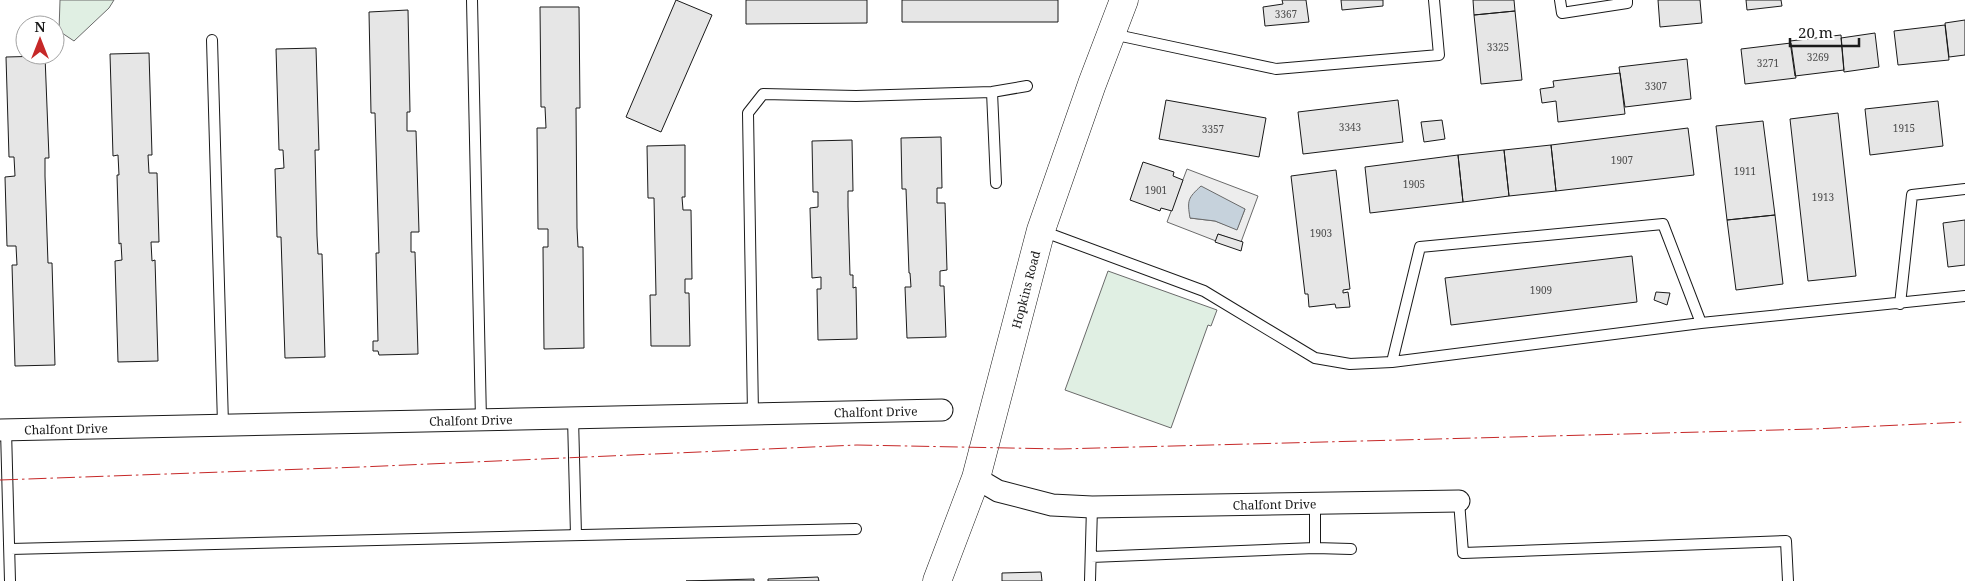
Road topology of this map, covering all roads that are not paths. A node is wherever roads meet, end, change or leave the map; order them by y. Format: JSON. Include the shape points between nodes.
{"nodes":[{"id":1,"x":472,"y":0,"type":"edge"},
{"id":2,"x":1124,"y":0,"type":"edge"},
{"id":3,"x":1434,"y":0,"type":"edge"},
{"id":4,"x":1560,"y":0,"type":"edge"},
{"id":5,"x":1627,"y":0,"type":"edge"},
{"id":6,"x":1111,"y":34,"type":"junction"},
{"id":7,"x":212,"y":40,"type":"dead end"},
{"id":8,"x":1027,"y":86,"type":"dead end"},
{"id":9,"x":992,"y":92,"type":"junction"},
{"id":10,"x":996,"y":183,"type":"dead end"},
{"id":11,"x":1965,"y":189,"type":"edge"},
{"id":12,"x":1041,"y":230,"type":"junction"},
{"id":13,"x":1965,"y":296,"type":"edge"},
{"id":14,"x":1900,"y":304,"type":"junction"},
{"id":15,"x":1701,"y":323,"type":"junction"},
{"id":16,"x":1392,"y":362,"type":"junction"},
{"id":17,"x":942,"y":410,"type":"dead end"},
{"id":18,"x":753,"y":414,"type":"junction"},
{"id":19,"x":573,"y":418,"type":"junction"},
{"id":20,"x":481,"y":420,"type":"junction"},
{"id":21,"x":223,"y":424,"type":"junction"},
{"id":22,"x":3,"y":430,"type":"edge"},
{"id":23,"x":976,"y":478,"type":"junction"},
{"id":24,"x":1459,"y":501,"type":"joint"},
{"id":25,"x":1315,"y":504,"type":"junction"},
{"id":26,"x":1092,"y":507,"type":"junction"},
{"id":27,"x":856,"y":530,"type":"dead end"},
{"id":28,"x":576,"y":535,"type":"junction"},
{"id":29,"x":1315,"y":548,"type":"junction"},
{"id":30,"x":10,"y":549,"type":"junction"},
{"id":31,"x":1352,"y":549,"type":"dead end"},
{"id":32,"x":1091,"y":557,"type":"junction"},
{"id":33,"x":10,"y":581,"type":"edge"},
{"id":34,"x":937,"y":581,"type":"edge"},
{"id":35,"x":1090,"y":581,"type":"edge"},
{"id":36,"x":1788,"y":581,"type":"edge"}],
"edges":[{"from":1,"to":20,"type":"lane"},
{"from":2,"to":6,"type":"main road","name":"Hopkins Road"},
{"from":3,"to":6,"type":"lane","via":[[1439,56],[1276,69]]},
{"from":4,"to":5,"type":"lane","via":[[1562,13],[1627,3]]},
{"from":6,"to":12,"type":"main road","name":"Hopkins Road"},
{"from":7,"to":21,"type":"lane"},
{"from":8,"to":9,"type":"lane"},
{"from":9,"to":10,"type":"lane"},
{"from":9,"to":18,"type":"lane","via":[[856,96],[763,94],[748,113]]},
{"from":11,"to":14,"type":"lane","via":[[1912,195]]},
{"from":12,"to":16,"type":"lane","via":[[1204,291],[1315,358],[1350,364]]},
{"from":12,"to":23,"type":"main road","name":"Hopkins Road"},
{"from":13,"to":14,"type":"lane"},
{"from":14,"to":15,"type":"lane"},
{"from":15,"to":16,"type":"lane"},
{"from":15,"to":16,"type":"lane","via":[[1664,224],[1420,247]]},
{"from":17,"to":18,"type":"street","name":"Chalfont Drive"},
{"from":18,"to":19,"type":"street","name":"Chalfont Drive"},
{"from":19,"to":20,"type":"street","name":"Chalfont Drive"},
{"from":19,"to":28,"type":"lane"},
{"from":20,"to":21,"type":"street","name":"Chalfont Drive"},
{"from":21,"to":22,"type":"street","name":"Chalfont Drive"},
{"from":22,"to":30,"type":"lane"},
{"from":23,"to":26,"type":"street","name":"Chalfont Drive","via":[[998,491],[1052,505]]},
{"from":23,"to":34,"type":"main road","name":"Hopkins Road"},
{"from":24,"to":25,"type":"street","name":"Chalfont Drive"},
{"from":24,"to":36,"type":"lane","via":[[1463,554],[1786,541]]},
{"from":25,"to":26,"type":"street","name":"Chalfont Drive"},
{"from":25,"to":29,"type":"lane"},
{"from":26,"to":32,"type":"lane"},
{"from":27,"to":28,"type":"lane"},
{"from":28,"to":30,"type":"lane"},
{"from":29,"to":31,"type":"lane"},
{"from":29,"to":32,"type":"lane"},
{"from":30,"to":33,"type":"lane"},
{"from":32,"to":35,"type":"lane"}]}
